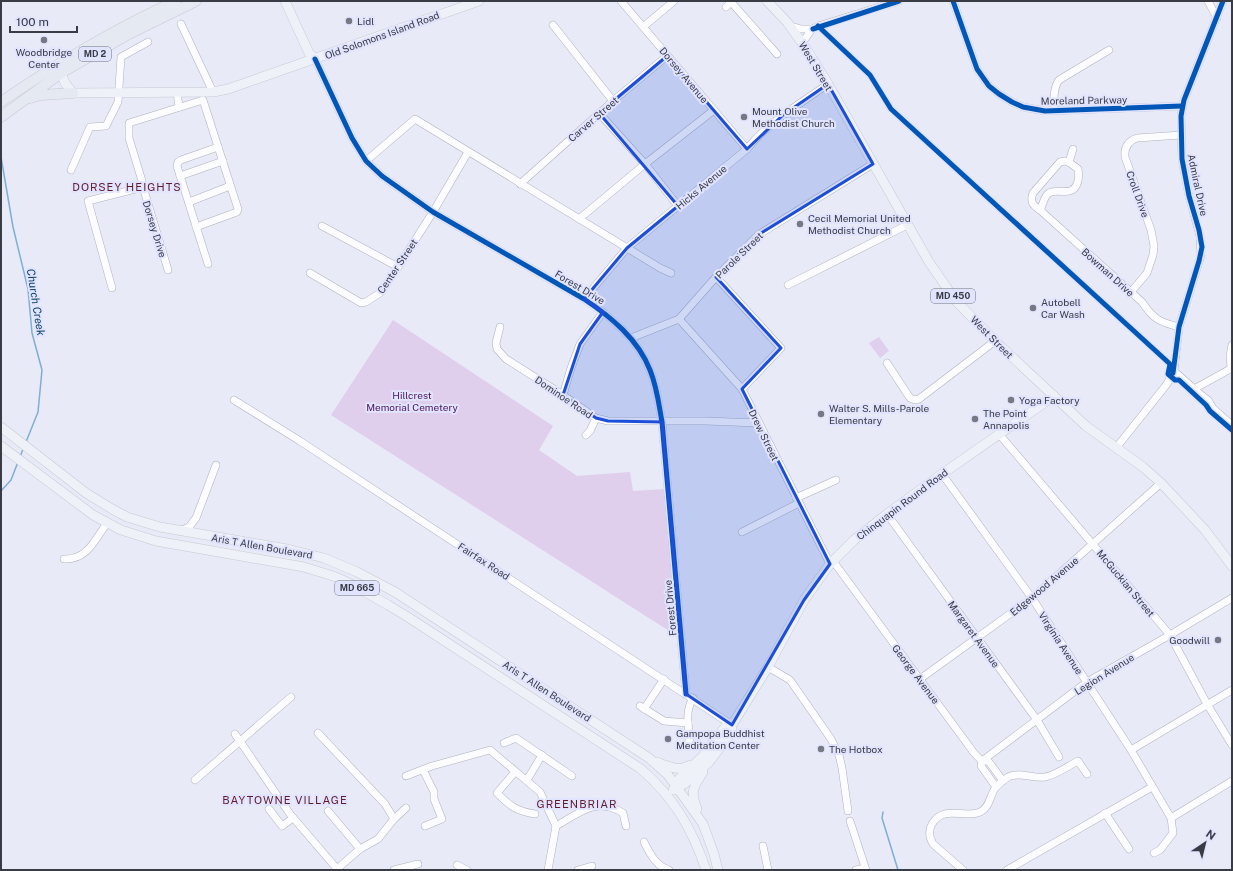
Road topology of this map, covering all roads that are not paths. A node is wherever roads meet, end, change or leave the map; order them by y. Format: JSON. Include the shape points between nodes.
{"nodes":[{"id":1,"x":176,"y":1,"type":"edge"},
{"id":2,"x":196,"y":1,"type":"edge"},
{"id":3,"x":285,"y":1,"type":"edge"},
{"id":4,"x":292,"y":1,"type":"edge"},
{"id":5,"x":479,"y":1,"type":"edge"},
{"id":6,"x":621,"y":1,"type":"edge"},
{"id":7,"x":674,"y":1,"type":"edge"},
{"id":8,"x":768,"y":1,"type":"edge"},
{"id":9,"x":899,"y":1,"type":"edge"},
{"id":10,"x":953,"y":1,"type":"edge"},
{"id":11,"x":1208,"y":1,"type":"edge"},
{"id":12,"x":1223,"y":1,"type":"edge"},
{"id":13,"x":730,"y":3,"type":"edge"},
{"id":14,"x":879,"y":4,"type":"edge"},
{"id":15,"x":1217,"y":18,"type":"junction"},
{"id":16,"x":181,"y":24,"type":"dead end"},
{"id":17,"x":552,"y":25,"type":"dead end"},
{"id":18,"x":791,"y":26,"type":"junction"},
{"id":19,"x":643,"y":27,"type":"junction"},
{"id":20,"x":812,"y":29,"type":"junction"},
{"id":21,"x":148,"y":42,"type":"dead end"},
{"id":22,"x":802,"y":43,"type":"junction"},
{"id":23,"x":1109,"y":50,"type":"dead end"},
{"id":24,"x":777,"y":54,"type":"dead end"},
{"id":25,"x":668,"y":56,"type":"junction"},
{"id":26,"x":315,"y":59,"type":"junction"},
{"id":27,"x":58,"y":70,"type":"junction"},
{"id":28,"x":828,"y":84,"type":"junction"},
{"id":29,"x":119,"y":92,"type":"junction"},
{"id":30,"x":177,"y":92,"type":"junction"},
{"id":31,"x":213,"y":92,"type":"junction"},
{"id":32,"x":73,"y":93,"type":"junction"},
{"id":33,"x":25,"y":100,"type":"junction"},
{"id":34,"x":613,"y":101,"type":"junction"},
{"id":35,"x":1,"y":102,"type":"edge"},
{"id":36,"x":1182,"y":106,"type":"junction"},
{"id":37,"x":15,"y":107,"type":"junction"},
{"id":38,"x":179,"y":107,"type":"junction"},
{"id":39,"x":714,"y":110,"type":"junction"},
{"id":40,"x":1054,"y":111,"type":"junction"},
{"id":41,"x":599,"y":113,"type":"junction"},
{"id":42,"x":1,"y":117,"type":"edge"},
{"id":43,"x":1181,"y":135,"type":"junction"},
{"id":44,"x":218,"y":147,"type":"junction"},
{"id":45,"x":747,"y":149,"type":"junction"},
{"id":46,"x":1073,"y":149,"type":"dead end"},
{"id":47,"x":468,"y":152,"type":"junction"},
{"id":48,"x":223,"y":161,"type":"junction"},
{"id":49,"x":366,"y":162,"type":"junction"},
{"id":50,"x":1069,"y":162,"type":"junction"},
{"id":51,"x":645,"y":164,"type":"junction"},
{"id":52,"x":873,"y":164,"type":"junction"},
{"id":53,"x":71,"y":170,"type":"dead end"},
{"id":54,"x":180,"y":176,"type":"junction"},
{"id":55,"x":520,"y":184,"type":"junction"},
{"id":56,"x":230,"y":186,"type":"junction"},
{"id":57,"x":143,"y":187,"type":"junction"},
{"id":58,"x":189,"y":202,"type":"junction"},
{"id":59,"x":678,"y":206,"type":"junction"},
{"id":60,"x":1040,"y":210,"type":"junction"},
{"id":61,"x":433,"y":212,"type":"junction"},
{"id":62,"x":579,"y":219,"type":"junction"},
{"id":63,"x":907,"y":225,"type":"junction"},
{"id":64,"x":322,"y":226,"type":"dead end"},
{"id":65,"x":196,"y":227,"type":"junction"},
{"id":66,"x":627,"y":248,"type":"junction"},
{"id":67,"x":208,"y":264,"type":"dead end"},
{"id":68,"x":398,"y":267,"type":"junction"},
{"id":69,"x":168,"y":270,"type":"dead end"},
{"id":70,"x":310,"y":273,"type":"dead end"},
{"id":71,"x":672,"y":273,"type":"dead end"},
{"id":72,"x":716,"y":277,"type":"junction"},
{"id":73,"x":788,"y":285,"type":"dead end"},
{"id":74,"x":112,"y":288,"type":"dead end"},
{"id":75,"x":1131,"y":292,"type":"junction"},
{"id":76,"x":584,"y":299,"type":"junction"},
{"id":77,"x":603,"y":312,"type":"junction"},
{"id":78,"x":679,"y":319,"type":"junction"},
{"id":79,"x":500,"y":327,"type":"dead end"},
{"id":80,"x":1179,"y":327,"type":"junction"},
{"id":81,"x":631,"y":338,"type":"junction"},
{"id":82,"x":995,"y":341,"type":"junction"},
{"id":83,"x":1232,"y":345,"type":"edge"},
{"id":84,"x":887,"y":363,"type":"dead end"},
{"id":85,"x":1231,"y":368,"type":"edge"},
{"id":86,"x":1174,"y":371,"type":"junction"},
{"id":87,"x":742,"y":390,"type":"junction"},
{"id":88,"x":1197,"y":392,"type":"junction"},
{"id":89,"x":563,"y":395,"type":"junction"},
{"id":90,"x":1053,"y":395,"type":"junction"},
{"id":91,"x":234,"y":400,"type":"dead end"},
{"id":92,"x":596,"y":418,"type":"junction"},
{"id":93,"x":662,"y":422,"type":"junction"},
{"id":94,"x":758,"y":423,"type":"junction"},
{"id":95,"x":1232,"y":425,"type":"edge"},
{"id":96,"x":1,"y":427,"type":"edge"},
{"id":97,"x":999,"y":434,"type":"junction"},
{"id":98,"x":586,"y":435,"type":"dead end"},
{"id":99,"x":1,"y":446,"type":"edge"},
{"id":100,"x":1116,"y":448,"type":"junction"},
{"id":101,"x":216,"y":465,"type":"dead end"},
{"id":102,"x":942,"y":474,"type":"junction"},
{"id":103,"x":836,"y":480,"type":"dead end"},
{"id":104,"x":1161,"y":483,"type":"junction"},
{"id":105,"x":797,"y":501,"type":"junction"},
{"id":106,"x":887,"y":514,"type":"junction"},
{"id":107,"x":196,"y":518,"type":"junction"},
{"id":108,"x":106,"y":523,"type":"junction"},
{"id":109,"x":180,"y":531,"type":"junction"},
{"id":110,"x":742,"y":532,"type":"dead end"},
{"id":111,"x":205,"y":536,"type":"junction"},
{"id":112,"x":1093,"y":544,"type":"junction"},
{"id":113,"x":64,"y":560,"type":"dead end"},
{"id":114,"x":831,"y":562,"type":"junction"},
{"id":115,"x":1232,"y":566,"type":"edge"},
{"id":116,"x":1032,"y":598,"type":"junction"},
{"id":117,"x":1232,"y":598,"type":"edge"},
{"id":118,"x":1170,"y":635,"type":"junction"},
{"id":119,"x":977,"y":638,"type":"junction"},
{"id":120,"x":768,"y":667,"type":"junction"},
{"id":121,"x":664,"y":679,"type":"junction"},
{"id":122,"x":920,"y":679,"type":"junction"},
{"id":123,"x":1087,"y":682,"type":"junction"},
{"id":124,"x":1232,"y":690,"type":"edge"},
{"id":125,"x":686,"y":694,"type":"junction"},
{"id":126,"x":291,"y":697,"type":"dead end"},
{"id":127,"x":693,"y":698,"type":"junction"},
{"id":128,"x":1207,"y":704,"type":"junction"},
{"id":129,"x":1037,"y":720,"type":"junction"},
{"id":130,"x":688,"y":723,"type":"junction"},
{"id":131,"x":732,"y":724,"type":"junction"},
{"id":132,"x":318,"y":733,"type":"dead end"},
{"id":133,"x":235,"y":734,"type":"dead end"},
{"id":134,"x":240,"y":741,"type":"junction"},
{"id":135,"x":504,"y":743,"type":"dead end"},
{"id":136,"x":1232,"y":745,"type":"edge"},
{"id":137,"x":679,"y":747,"type":"dead end"},
{"id":138,"x":1131,"y":750,"type":"junction"},
{"id":139,"x":542,"y":755,"type":"junction"},
{"id":140,"x":1059,"y":757,"type":"dead end"},
{"id":141,"x":649,"y":758,"type":"junction"},
{"id":142,"x":706,"y":759,"type":"junction"},
{"id":143,"x":983,"y":761,"type":"junction"},
{"id":144,"x":423,"y":770,"type":"junction"},
{"id":145,"x":515,"y":772,"type":"junction"},
{"id":146,"x":1087,"y":774,"type":"dead end"},
{"id":147,"x":406,"y":776,"type":"dead end"},
{"id":148,"x":572,"y":776,"type":"dead end"},
{"id":149,"x":195,"y":780,"type":"dead end"},
{"id":150,"x":527,"y":780,"type":"junction"},
{"id":151,"x":1232,"y":780,"type":"edge"},
{"id":152,"x":1003,"y":781,"type":"junction"},
{"id":153,"x":676,"y":786,"type":"junction"},
{"id":154,"x":996,"y":787,"type":"junction"},
{"id":155,"x":1152,"y":787,"type":"junction"},
{"id":156,"x":668,"y":795,"type":"junction"},
{"id":157,"x":406,"y":808,"type":"dead end"},
{"id":158,"x":269,"y":809,"type":"dead end"},
{"id":159,"x":328,"y":811,"type":"dead end"},
{"id":160,"x":848,"y":811,"type":"dead end"},
{"id":161,"x":1105,"y":813,"type":"junction"},
{"id":162,"x":535,"y":814,"type":"dead end"},
{"id":163,"x":293,"y":818,"type":"junction"},
{"id":164,"x":1171,"y":818,"type":"junction"},
{"id":165,"x":394,"y":819,"type":"junction"},
{"id":166,"x":850,"y":821,"type":"dead end"},
{"id":167,"x":703,"y":824,"type":"junction"},
{"id":168,"x":425,"y":826,"type":"dead end"},
{"id":169,"x":556,"y":826,"type":"junction"},
{"id":170,"x":626,"y":826,"type":"dead end"},
{"id":171,"x":644,"y":842,"type":"dead end"},
{"id":172,"x":763,"y":846,"type":"dead end"},
{"id":173,"x":360,"y":849,"type":"junction"},
{"id":174,"x":1129,"y":849,"type":"dead end"},
{"id":175,"x":1154,"y":853,"type":"dead end"},
{"id":176,"x":418,"y":864,"type":"dead end"},
{"id":177,"x":457,"y":865,"type":"dead end"},
{"id":178,"x":592,"y":866,"type":"dead end"},
{"id":179,"x":338,"y":869,"type":"edge"},
{"id":180,"x":660,"y":869,"type":"edge"},
{"id":181,"x":866,"y":869,"type":"edge"},
{"id":182,"x":394,"y":870,"type":"edge"},
{"id":183,"x":467,"y":870,"type":"edge"},
{"id":184,"x":548,"y":870,"type":"edge"},
{"id":185,"x":578,"y":870,"type":"edge"},
{"id":186,"x":669,"y":870,"type":"edge"},
{"id":187,"x":706,"y":870,"type":"edge"},
{"id":188,"x":718,"y":870,"type":"edge"},
{"id":189,"x":768,"y":870,"type":"edge"},
{"id":190,"x":856,"y":870,"type":"edge"},
{"id":191,"x":963,"y":870,"type":"edge"},
{"id":192,"x":1007,"y":870,"type":"edge"}],
"edges":[{"from":1,"to":27,"type":"highway","number":"MD 2","via":[[123,28]]},
{"from":2,"to":27,"type":"highway","number":"MD 2"},
{"from":3,"to":26,"type":"main road","name":"Forest Drive","via":[[309,53]]},
{"from":4,"to":26,"type":"main road","name":"Forest Drive","via":[[315,51]]},
{"from":5,"to":26,"type":"main road","name":"Old Solomons Island Road"},
{"from":6,"to":19,"type":"street","name":"Dorsey Avenue"},
{"from":7,"to":19,"type":"street"},
{"from":8,"to":18,"type":"main road","name":"West Street","number":"MD 450"},
{"from":9,"to":14,"type":"street"},
{"from":10,"to":40,"type":"street","name":"Moreland Parkway","via":[[972,58],[989,86],[1022,107]]},
{"from":11,"to":15,"type":"street"},
{"from":12,"to":15,"type":"street","name":"Admiral Drive"},
{"from":13,"to":24,"type":"street"},
{"from":14,"to":20,"type":"street"},
{"from":15,"to":36,"type":"street","name":"Admiral Drive"},
{"from":16,"to":31,"type":"street"},
{"from":17,"to":34,"type":"street"},
{"from":18,"to":20,"type":"street"},
{"from":18,"to":22,"type":"main road","name":"West Street","number":"MD 450"},
{"from":19,"to":25,"type":"street","name":"Dorsey Avenue"},
{"from":20,"to":22,"type":"street"},
{"from":21,"to":29,"type":"street","via":[[121,57]]},
{"from":22,"to":28,"type":"main road","name":"West Street","number":"MD 450"},
{"from":23,"to":40,"type":"street","via":[[1059,80],[1055,90]]},
{"from":25,"to":34,"type":"street","name":"Carver Street"},
{"from":25,"to":39,"type":"street","name":"Dorsey Avenue"},
{"from":26,"to":31,"type":"main road","name":"Old Solomons Island Road"},
{"from":26,"to":49,"type":"street","name":"Forest Drive"},
{"from":27,"to":32,"type":"main road"},
{"from":27,"to":33,"type":"highway","number":"MD 2"},
{"from":27,"to":35,"type":"highway","number":"MD 2"},
{"from":27,"to":37,"type":"highway","via":[[32,88]]},
{"from":28,"to":45,"type":"street","name":"Hicks Avenue","via":[[782,115],[755,138]]},
{"from":28,"to":52,"type":"main road","name":"West Street","number":"MD 450"},
{"from":29,"to":30,"type":"main road","name":"Old Solomons Island Road"},
{"from":29,"to":32,"type":"main road","name":"Old Solomons Island Road"},
{"from":29,"to":53,"type":"street","via":[[118,102],[106,126],[90,127]]},
{"from":30,"to":31,"type":"main road","name":"Old Solomons Island Road"},
{"from":30,"to":38,"type":"street"},
{"from":32,"to":33,"type":"highway","via":[[41,95]]},
{"from":33,"to":37,"type":"highway","number":"MD 2"},
{"from":34,"to":41,"type":"street","name":"Carver Street"},
{"from":36,"to":40,"type":"street","name":"Moreland Parkway"},
{"from":36,"to":43,"type":"street","name":"Admiral Drive"},
{"from":37,"to":42,"type":"highway","number":"MD 2"},
{"from":38,"to":44,"type":"street","name":"Dorsey Drive","via":[[203,100]]},
{"from":38,"to":57,"type":"street","name":"Dorsey Drive","via":[[129,123],[128,138]]},
{"from":39,"to":45,"type":"street","name":"Dorsey Avenue"},
{"from":39,"to":51,"type":"street"},
{"from":41,"to":51,"type":"street"},
{"from":41,"to":55,"type":"street","name":"Carver Street"},
{"from":43,"to":75,"type":"street","name":"Croll Drive","via":[[1137,138],[1126,147],[1125,157],[1151,230],[1154,246],[1147,273]]},
{"from":43,"to":80,"type":"street","name":"Admiral Drive","via":[[1184,168],[1202,248]]},
{"from":44,"to":48,"type":"street"},
{"from":44,"to":54,"type":"street","via":[[178,162]]},
{"from":45,"to":59,"type":"street","name":"Hicks Avenue"},
{"from":46,"to":50,"type":"street"},
{"from":47,"to":49,"type":"street","via":[[415,119]]},
{"from":47,"to":55,"type":"street"},
{"from":47,"to":61,"type":"street","name":"Center Street"},
{"from":48,"to":54,"type":"street"},
{"from":48,"to":56,"type":"street"},
{"from":49,"to":61,"type":"street","name":"Forest Drive"},
{"from":50,"to":60,"type":"street","via":[[1060,162],[1033,193],[1032,203]]},
{"from":50,"to":60,"type":"street","via":[[1078,168],[1079,178],[1074,190],[1047,194]]},
{"from":51,"to":59,"type":"street"},
{"from":51,"to":62,"type":"street"},
{"from":52,"to":63,"type":"main road","name":"West Street","number":"MD 450"},
{"from":52,"to":72,"type":"street","name":"Parole Street","via":[[758,235]]},
{"from":54,"to":58,"type":"street"},
{"from":55,"to":62,"type":"street"},
{"from":56,"to":58,"type":"street"},
{"from":56,"to":65,"type":"street","via":[[237,212]]},
{"from":57,"to":69,"type":"street","name":"Dorsey Drive"},
{"from":57,"to":74,"type":"street","via":[[88,201]]},
{"from":58,"to":65,"type":"street"},
{"from":59,"to":66,"type":"street","name":"Hicks Avenue"},
{"from":60,"to":75,"type":"street","name":"Bowman Drive"},
{"from":61,"to":68,"type":"street","name":"Center Street"},
{"from":61,"to":76,"type":"street","name":"Forest Drive"},
{"from":62,"to":66,"type":"street"},
{"from":63,"to":73,"type":"street"},
{"from":63,"to":82,"type":"main road","name":"West Street","number":"MD 450","via":[[928,262],[956,301]]},
{"from":64,"to":68,"type":"street"},
{"from":65,"to":67,"type":"street"},
{"from":66,"to":71,"type":"street"},
{"from":66,"to":76,"type":"street","name":"Hicks Avenue"},
{"from":68,"to":70,"type":"street","name":"Center Street","via":[[380,293],[360,303]]},
{"from":72,"to":78,"type":"street","name":"Parole Street"},
{"from":72,"to":87,"type":"street","via":[[781,348]]},
{"from":75,"to":80,"type":"street","name":"Bowman Drive","via":[[1156,319]]},
{"from":76,"to":77,"type":"street","name":"Forest Drive"},
{"from":77,"to":81,"type":"street","name":"Forest Drive"},
{"from":77,"to":89,"type":"street","via":[[580,344]]},
{"from":78,"to":81,"type":"street","name":"Parole Street"},
{"from":78,"to":87,"type":"street","name":"Drew Street"},
{"from":79,"to":89,"type":"street","name":"Dominoe Road","via":[[496,342],[498,352]]},
{"from":80,"to":86,"type":"street","name":"Admiral Drive"},
{"from":81,"to":93,"type":"street","name":"Forest Drive","via":[[650,370],[657,391]]},
{"from":82,"to":84,"type":"street","via":[[915,400],[910,398]]},
{"from":82,"to":90,"type":"main road","name":"West Street","number":"MD 450"},
{"from":83,"to":85,"type":"street"},
{"from":85,"to":88,"type":"street"},
{"from":86,"to":88,"type":"street"},
{"from":86,"to":100,"type":"street","name":"Admiral Drive","via":[[1167,384]]},
{"from":87,"to":94,"type":"street","name":"Drew Street"},
{"from":88,"to":95,"type":"street"},
{"from":89,"to":92,"type":"street","name":"Dominoe Road"},
{"from":90,"to":97,"type":"main road","name":"Chinquapin Round Road","via":[[1044,404]]},
{"from":90,"to":100,"type":"main road","name":"West Street","number":"MD 450","via":[[1086,426]]},
{"from":91,"to":121,"type":"street","name":"Fairfax Road"},
{"from":92,"to":93,"type":"street","name":"Dominoe Road","via":[[608,422]]},
{"from":92,"to":98,"type":"street"},
{"from":93,"to":94,"type":"street","name":"Dominoe Road"},
{"from":93,"to":125,"type":"street","name":"Forest Drive"},
{"from":94,"to":105,"type":"street","name":"Drew Street"},
{"from":96,"to":109,"type":"main road","name":"Aris T Allen Boulevard","number":"MD 665","via":[[86,493],[112,509],[142,522]]},
{"from":97,"to":102,"type":"main road","name":"Chinquapin Round Road"},
{"from":97,"to":112,"type":"street","name":"McGuckian Street"},
{"from":99,"to":108,"type":"main road","name":"Aris T Allen Boulevard","number":"MD 665"},
{"from":100,"to":104,"type":"main road","name":"West Street","number":"MD 450"},
{"from":101,"to":107,"type":"street"},
{"from":102,"to":106,"type":"main road","name":"Chinquapin Round Road"},
{"from":102,"to":116,"type":"street","name":"Virginia Avenue"},
{"from":103,"to":105,"type":"street"},
{"from":104,"to":112,"type":"street","name":"Edgewood Avenue"},
{"from":104,"to":115,"type":"main road","name":"West Street","number":"MD 450","via":[[1205,530]]},
{"from":105,"to":110,"type":"street"},
{"from":105,"to":114,"type":"street","name":"Drew Street"},
{"from":106,"to":114,"type":"main road","name":"Chinquapin Round Road"},
{"from":106,"to":119,"type":"street","name":"Margaret Avenue"},
{"from":107,"to":109,"type":"street","via":[[189,527]]},
{"from":107,"to":111,"type":"street","via":[[196,527]]},
{"from":108,"to":113,"type":"street","via":[[84,553],[72,560]]},
{"from":108,"to":156,"type":"main road","name":"Aris T Allen Boulevard","number":"MD 665","via":[[156,541],[304,567],[351,584],[388,604],[627,759]]},
{"from":109,"to":111,"type":"main road","name":"Aris T Allen Boulevard","number":"MD 665"},
{"from":111,"to":141,"type":"main road","name":"Aris T Allen Boulevard","number":"MD 665","via":[[308,553],[357,572],[418,607]]},
{"from":112,"to":116,"type":"street","name":"Edgewood Avenue"},
{"from":112,"to":118,"type":"street","name":"McGuckian Street"},
{"from":114,"to":120,"type":"main road","name":"Chinquapin Round Road","via":[[804,600]]},
{"from":114,"to":122,"type":"street","name":"George Avenue"},
{"from":116,"to":119,"type":"street","name":"Edgewood Avenue"},
{"from":116,"to":123,"type":"street","name":"Virginia Avenue"},
{"from":117,"to":118,"type":"street","name":"Legion Avenue"},
{"from":118,"to":123,"type":"street","name":"Legion Avenue"},
{"from":118,"to":128,"type":"street","name":"McGuckian Street"},
{"from":119,"to":122,"type":"street","name":"Edgewood Avenue"},
{"from":119,"to":129,"type":"street","name":"Margaret Avenue"},
{"from":120,"to":131,"type":"main road","name":"Chinquapin Round Road"},
{"from":120,"to":160,"type":"street","via":[[790,680],[831,739],[839,755]]},
{"from":121,"to":125,"type":"street","name":"Fairfax Road"},
{"from":121,"to":130,"type":"street","via":[[642,708],[664,721]]},
{"from":122,"to":143,"type":"street","name":"George Avenue","via":[[974,753]]},
{"from":123,"to":129,"type":"street","name":"Legion Avenue"},
{"from":123,"to":138,"type":"street","name":"Virginia Avenue"},
{"from":124,"to":128,"type":"street"},
{"from":125,"to":127,"type":"street","name":"Fairfax Road"},
{"from":126,"to":134,"type":"street"},
{"from":127,"to":130,"type":"street","via":[[689,706]]},
{"from":127,"to":131,"type":"street","name":"Fairfax Road"},
{"from":128,"to":136,"type":"street","name":"McGuckian Street"},
{"from":128,"to":138,"type":"street"},
{"from":129,"to":140,"type":"street","name":"Margaret Avenue"},
{"from":129,"to":143,"type":"street","name":"Legion Avenue"},
{"from":130,"to":137,"type":"street","via":[[689,743]]},
{"from":131,"to":142,"type":"main road","name":"Chinquapin Round Road","via":[[725,727]]},
{"from":132,"to":165,"type":"street","via":[[385,804]]},
{"from":133,"to":134,"type":"street"},
{"from":134,"to":149,"type":"street"},
{"from":134,"to":163,"type":"street"},
{"from":135,"to":139,"type":"street","via":[[516,738]]},
{"from":138,"to":155,"type":"street","name":"Virginia Avenue"},
{"from":139,"to":148,"type":"street"},
{"from":139,"to":150,"type":"street"},
{"from":141,"to":142,"type":"main road","via":[[671,768],[681,769]]},
{"from":141,"to":153,"type":"main road","name":"Aris T Allen Boulevard","number":"MD 665"},
{"from":142,"to":153,"type":"main road","name":"Chinquapin Round Road","via":[[679,779]]},
{"from":142,"to":167,"type":"main road","via":[[693,790],[693,801]]},
{"from":143,"to":152,"type":"street","via":[[989,762]]},
{"from":143,"to":154,"type":"street","name":"George Avenue","via":[[981,766]]},
{"from":144,"to":145,"type":"street","via":[[490,750]]},
{"from":144,"to":147,"type":"street"},
{"from":144,"to":168,"type":"street","via":[[434,792],[442,819]]},
{"from":145,"to":150,"type":"street"},
{"from":145,"to":162,"type":"street","via":[[497,793],[510,806]]},
{"from":146,"to":152,"type":"street","via":[[1078,761],[1044,777],[1015,775]]},
{"from":150,"to":169,"type":"street","via":[[540,792]]},
{"from":151,"to":164,"type":"street"},
{"from":152,"to":154,"type":"street"},
{"from":153,"to":156,"type":"main road","name":"Chinquapin Round Road"},
{"from":153,"to":167,"type":"main road","number":"MD 665"},
{"from":154,"to":191,"type":"street","via":[[988,805],[981,812],[946,813],[934,821],[929,832],[933,844]]},
{"from":155,"to":161,"type":"street"},
{"from":155,"to":164,"type":"street","name":"Virginia Avenue"},
{"from":156,"to":187,"type":"main road","number":"MD 665","via":[[689,828]]},
{"from":157,"to":165,"type":"street"},
{"from":158,"to":163,"type":"street","via":[[282,826]]},
{"from":159,"to":173,"type":"street"},
{"from":161,"to":174,"type":"street"},
{"from":161,"to":192,"type":"street"},
{"from":163,"to":179,"type":"street"},
{"from":164,"to":175,"type":"street","via":[[1173,833],[1160,850]]},
{"from":165,"to":173,"type":"street","via":[[378,838]]},
{"from":166,"to":181,"type":"street"},
{"from":167,"to":188,"type":"main road","number":"MD 665"},
{"from":169,"to":170,"type":"street","via":[[594,806],[606,805],[623,813]]},
{"from":169,"to":184,"type":"street"},
{"from":171,"to":180,"type":"street"},
{"from":172,"to":189,"type":"street"},
{"from":173,"to":179,"type":"street"},
{"from":176,"to":182,"type":"street"},
{"from":177,"to":183,"type":"street"},
{"from":178,"to":185,"type":"street"},
{"from":180,"to":186,"type":"street"},
{"from":181,"to":190,"type":"street"}]}
